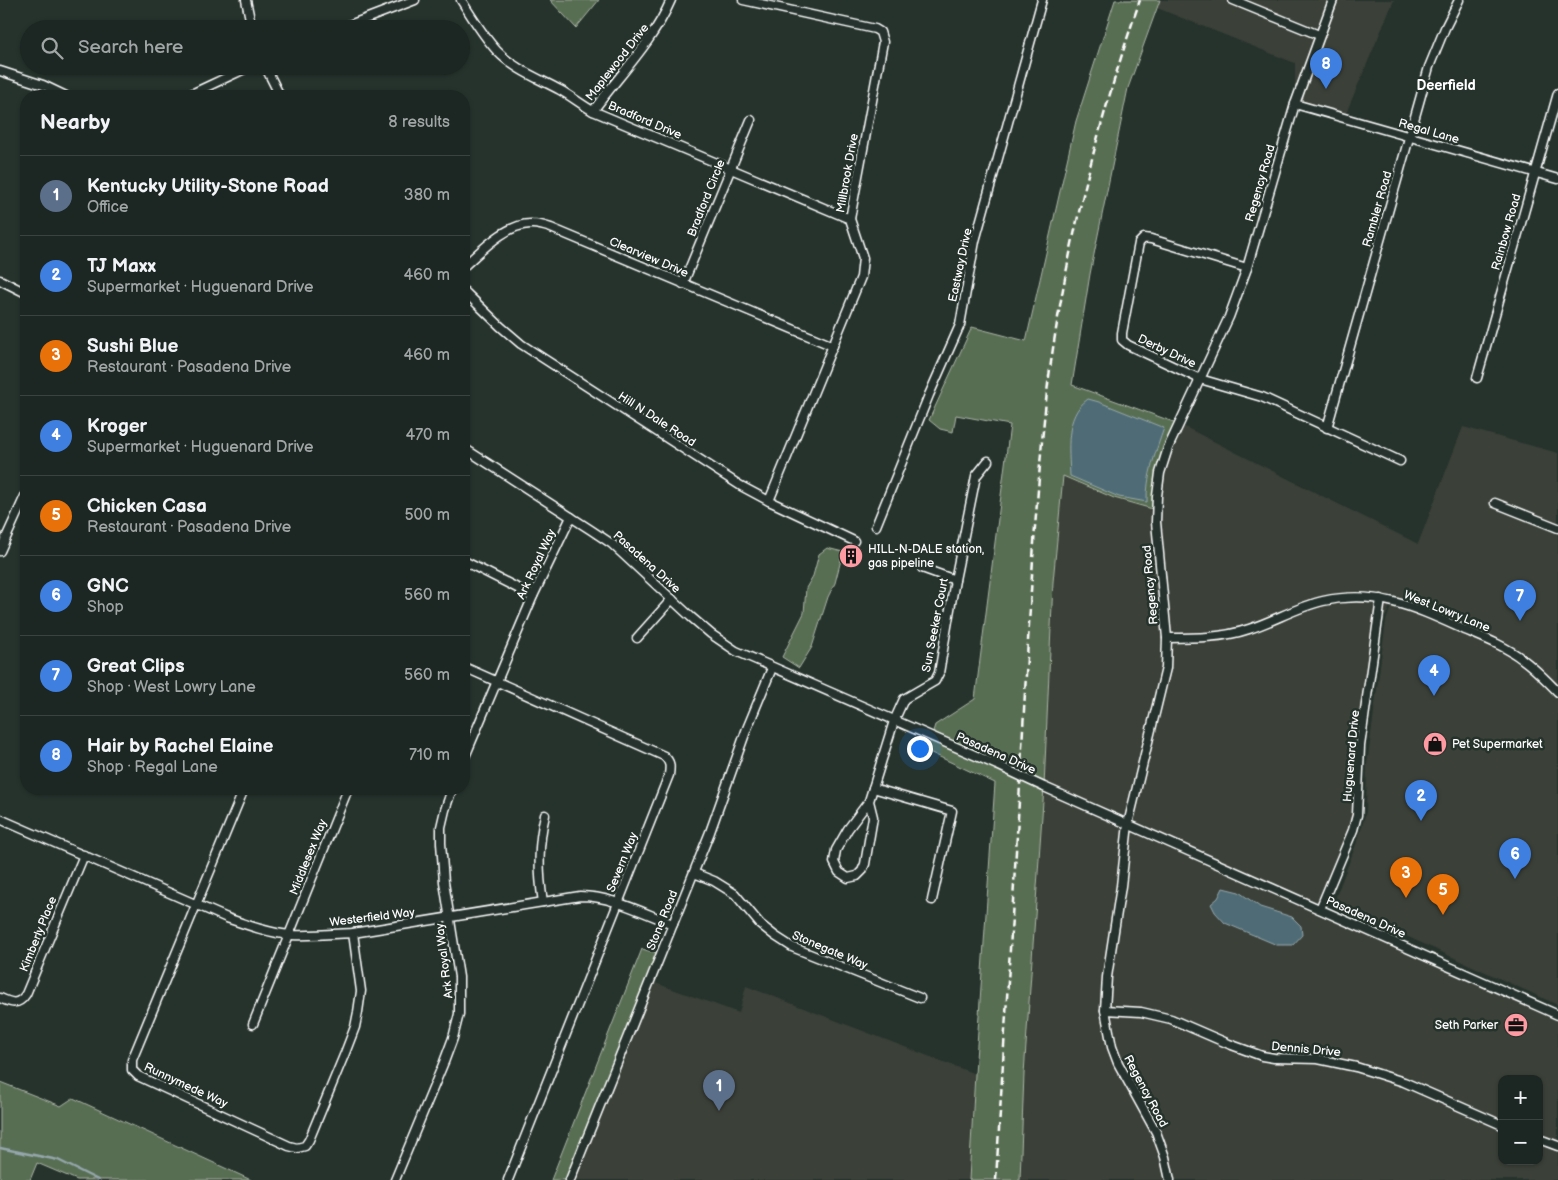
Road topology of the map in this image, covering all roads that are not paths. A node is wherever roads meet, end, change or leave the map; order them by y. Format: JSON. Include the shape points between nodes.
{"nodes":[{"id":1,"x":246,"y":0,"type":"edge"},
{"id":2,"x":415,"y":0,"type":"edge"},
{"id":3,"x":461,"y":0,"type":"edge"},
{"id":4,"x":672,"y":0,"type":"edge"},
{"id":5,"x":743,"y":0,"type":"edge"},
{"id":6,"x":1042,"y":0,"type":"edge"},
{"id":7,"x":1233,"y":0,"type":"edge"},
{"id":8,"x":1334,"y":0,"type":"edge"},
{"id":9,"x":1459,"y":0,"type":"edge"},
{"id":10,"x":250,"y":20,"type":"edge"},
{"id":11,"x":363,"y":20,"type":"edge"},
{"id":12,"x":1320,"y":35,"type":"junction"},
{"id":13,"x":0,"y":71,"type":"edge"},
{"id":14,"x":232,"y":75,"type":"edge"},
{"id":15,"x":270,"y":75,"type":"edge"},
{"id":16,"x":54,"y":90,"type":"edge"},
{"id":17,"x":200,"y":90,"type":"edge"},
{"id":18,"x":277,"y":90,"type":"edge"},
{"id":19,"x":1558,"y":93,"type":"edge"},
{"id":20,"x":1294,"y":104,"type":"junction"},
{"id":21,"x":593,"y":111,"type":"junction"},
{"id":22,"x":751,"y":120,"type":"dead end"},
{"id":23,"x":1410,"y":137,"type":"junction"},
{"id":24,"x":730,"y":168,"type":"junction"},
{"id":25,"x":1535,"y":172,"type":"junction"},
{"id":26,"x":1558,"y":179,"type":"edge"},
{"id":27,"x":850,"y":219,"type":"junction"},
{"id":28,"x":470,"y":261,"type":"edge"},
{"id":29,"x":1248,"y":268,"type":"junction"},
{"id":30,"x":0,"y":280,"type":"edge"},
{"id":31,"x":683,"y":284,"type":"junction"},
{"id":32,"x":20,"y":290,"type":"edge"},
{"id":33,"x":470,"y":297,"type":"edge"},
{"id":34,"x":833,"y":346,"type":"junction"},
{"id":35,"x":1477,"y":378,"type":"dead end"},
{"id":36,"x":1200,"y":379,"type":"junction"},
{"id":37,"x":1327,"y":428,"type":"junction"},
{"id":38,"x":470,"y":452,"type":"edge"},
{"id":39,"x":988,"y":461,"type":"dead end"},
{"id":40,"x":1400,"y":461,"type":"dead end"},
{"id":41,"x":770,"y":501,"type":"junction"},
{"id":42,"x":1494,"y":504,"type":"dead end"},
{"id":43,"x":20,"y":507,"type":"edge"},
{"id":44,"x":571,"y":517,"type":"junction"},
{"id":45,"x":876,"y":526,"type":"dead end"},
{"id":46,"x":1558,"y":528,"type":"edge"},
{"id":47,"x":854,"y":541,"type":"dead end"},
{"id":48,"x":0,"y":551,"type":"edge"},
{"id":49,"x":470,"y":564,"type":"edge"},
{"id":50,"x":922,"y":568,"type":"dead end"},
{"id":51,"x":955,"y":580,"type":"junction"},
{"id":52,"x":533,"y":596,"type":"junction"},
{"id":53,"x":672,"y":599,"type":"junction"},
{"id":54,"x":1381,"y":599,"type":"junction"},
{"id":55,"x":637,"y":638,"type":"dead end"},
{"id":56,"x":1167,"y":638,"type":"junction"},
{"id":57,"x":772,"y":668,"type":"junction"},
{"id":58,"x":470,"y":670,"type":"edge"},
{"id":59,"x":496,"y":681,"type":"junction"},
{"id":60,"x":1558,"y":692,"type":"edge"},
{"id":61,"x":894,"y":721,"type":"junction"},
{"id":62,"x":470,"y":744,"type":"edge"},
{"id":63,"x":873,"y":788,"type":"junction"},
{"id":64,"x":241,"y":795,"type":"edge"},
{"id":65,"x":345,"y":795,"type":"edge"},
{"id":66,"x":450,"y":795,"type":"edge"},
{"id":67,"x":869,"y":801,"type":"junction"},
{"id":68,"x":546,"y":815,"type":"dead end"},
{"id":69,"x":0,"y":819,"type":"edge"},
{"id":70,"x":1128,"y":824,"type":"junction"},
{"id":71,"x":84,"y":855,"type":"junction"},
{"id":72,"x":694,"y":873,"type":"junction"},
{"id":73,"x":932,"y":900,"type":"dead end"},
{"id":74,"x":543,"y":902,"type":"junction"},
{"id":75,"x":618,"y":902,"type":"junction"},
{"id":76,"x":196,"y":904,"type":"junction"},
{"id":77,"x":1320,"y":909,"type":"junction"},
{"id":78,"x":450,"y":918,"type":"junction"},
{"id":79,"x":673,"y":924,"type":"junction"},
{"id":80,"x":353,"y":933,"type":"junction"},
{"id":81,"x":290,"y":935,"type":"junction"},
{"id":82,"x":0,"y":998,"type":"edge"},
{"id":83,"x":920,"y":998,"type":"dead end"},
{"id":84,"x":1105,"y":1010,"type":"junction"},
{"id":85,"x":1558,"y":1015,"type":"edge"},
{"id":86,"x":253,"y":1024,"type":"dead end"},
{"id":87,"x":1498,"y":1123,"type":"edge"},
{"id":88,"x":1543,"y":1140,"type":"edge"},
{"id":89,"x":1558,"y":1146,"type":"edge"},
{"id":90,"x":396,"y":1180,"type":"edge"},
{"id":91,"x":508,"y":1180,"type":"edge"},
{"id":92,"x":570,"y":1180,"type":"edge"},
{"id":93,"x":1170,"y":1180,"type":"edge"}],
"edges":[{"from":1,"to":10,"type":"street"},
{"from":2,"to":11,"type":"street"},
{"from":3,"to":21,"type":"street","name":"Bradford Drive","via":[[487,40],[506,60]]},
{"from":4,"to":21,"type":"street","name":"Maplewood Drive","via":[[647,44]]},
{"from":5,"to":27,"type":"street","name":"Millbrook Drive","via":[[875,29],[883,37]]},
{"from":6,"to":45,"type":"street","name":"Eastway Drive","via":[[975,241],[960,325]]},
{"from":7,"to":12,"type":"street"},
{"from":8,"to":12,"type":"street","name":"Regency Road"},
{"from":9,"to":23,"type":"street","name":"Rambler Road","via":[[1434,53]]},
{"from":12,"to":20,"type":"street","name":"Regency Road"},
{"from":13,"to":16,"type":"street"},
{"from":14,"to":17,"type":"street"},
{"from":15,"to":18,"type":"street"},
{"from":19,"to":25,"type":"street","name":"Rainbow Road"},
{"from":20,"to":23,"type":"street","name":"Regal Lane"},
{"from":20,"to":29,"type":"street","name":"Regency Road"},
{"from":21,"to":24,"type":"street","name":"Bradford Drive"},
{"from":22,"to":24,"type":"street","name":"Bradford Circle"},
{"from":23,"to":25,"type":"street","name":"Regal Lane"},
{"from":23,"to":37,"type":"street","name":"Rambler Road"},
{"from":24,"to":27,"type":"street","name":"Bradford Drive"},
{"from":24,"to":31,"type":"street","name":"Bradford Circle"},
{"from":25,"to":26,"type":"street","name":"Regal Lane"},
{"from":25,"to":35,"type":"street","name":"Rainbow Road"},
{"from":27,"to":34,"type":"street","name":"Millbrook Drive","via":[[863,266],[856,292]]},
{"from":28,"to":31,"type":"street","name":"Clearview Drive","via":[[501,235],[513,228],[532,224],[551,228]]},
{"from":29,"to":36,"type":"street","name":"Regency Road"},
{"from":29,"to":36,"type":"street","name":"Derby Drive","via":[[1151,239],[1144,238],[1140,244],[1122,340],[1128,346]]},
{"from":30,"to":32,"type":"street"},
{"from":31,"to":34,"type":"street","name":"Clearview Drive"},
{"from":33,"to":41,"type":"street","name":"Hill N Dale Road","via":[[533,352],[720,473]]},
{"from":34,"to":41,"type":"street","name":"Millbrook Drive"},
{"from":36,"to":37,"type":"street","name":"Derby Drive","via":[[1262,397]]},
{"from":36,"to":56,"type":"street","name":"Regency Road","via":[[1168,448],[1156,496]]},
{"from":37,"to":40,"type":"street","name":"Derby Drive"},
{"from":38,"to":44,"type":"street","name":"Pasadena Drive"},
{"from":39,"to":51,"type":"street","name":"Sun Seeker Court","via":[[976,476]]},
{"from":41,"to":47,"type":"street","name":"Hill N Dale Road"},
{"from":42,"to":46,"type":"street"},
{"from":43,"to":48,"type":"street"},
{"from":44,"to":52,"type":"street","name":"Ark Royal Way"},
{"from":44,"to":53,"type":"street","name":"Pasadena Drive","via":[[612,544]]},
{"from":49,"to":52,"type":"street"},
{"from":50,"to":51,"type":"street"},
{"from":51,"to":61,"type":"street","name":"Sun Seeker Court","via":[[939,673],[935,681],[904,699]]},
{"from":52,"to":59,"type":"street","name":"Ark Royal Way"},
{"from":53,"to":55,"type":"street"},
{"from":53,"to":57,"type":"street","name":"Pasadena Drive","via":[[720,641]]},
{"from":54,"to":56,"type":"street","name":"West Lowry Lane","via":[[1330,600],[1300,608],[1248,630]]},
{"from":54,"to":60,"type":"street","name":"West Lowry Lane","via":[[1421,610],[1491,641],[1523,659]]},
{"from":54,"to":77,"type":"street","name":"Huguenard Drive","via":[[1360,746],[1357,815]]},
{"from":56,"to":70,"type":"street","name":"Regency Road","via":[[1166,668]]},
{"from":57,"to":61,"type":"street","name":"Pasadena Drive"},
{"from":57,"to":72,"type":"street","name":"Stone Road"},
{"from":58,"to":59,"type":"street","name":"Severn Way"},
{"from":59,"to":62,"type":"street","name":"Ark Royal Way"},
{"from":59,"to":75,"type":"street","name":"Severn Way","via":[[664,756],[670,763],[669,775]]},
{"from":61,"to":63,"type":"street","name":"Sun Seeker Court"},
{"from":61,"to":70,"type":"street","name":"Pasadena Drive","bridge":true},
{"from":63,"to":67,"type":"street","name":"Sun Seeker Court"},
{"from":63,"to":73,"type":"street","via":[[952,811]]},
{"from":64,"to":76,"type":"street","name":"Runnymede Way"},
{"from":65,"to":81,"type":"street","name":"Middlesex Way"},
{"from":66,"to":78,"type":"street","name":"Ark Royal Way","via":[[444,810],[440,843]]},
{"from":67,"to":67,"type":"street","via":[[873,817],[865,864],[856,876],[848,878],[839,872],[834,862],[836,850]]},
{"from":68,"to":74,"type":"street","via":[[539,863]]},
{"from":69,"to":71,"type":"street","name":"Westerfield Way"},
{"from":70,"to":77,"type":"street","name":"Pasadena Drive"},
{"from":70,"to":84,"type":"street","name":"Regency Road"},
{"from":71,"to":76,"type":"street","name":"Westerfield Way"},
{"from":71,"to":82,"type":"street","name":"Kimberly Place","via":[[26,994],[18,1002]]},
{"from":72,"to":79,"type":"street","name":"Stone Road"},
{"from":72,"to":83,"type":"street","name":"Stonegate Way","via":[[735,894],[760,924],[783,942]]},
{"from":74,"to":75,"type":"street","name":"Westerfield Way","via":[[587,896]]},
{"from":74,"to":78,"type":"street","name":"Westerfield Way"},
{"from":75,"to":79,"type":"street","name":"Westerfield Way"},
{"from":75,"to":91,"type":"street","name":"Severn Way"},
{"from":76,"to":80,"type":"street","name":"Runnymede Way","via":[[132,1060],[132,1070],[138,1076],[297,1148],[306,1146],[309,1140],[355,1027],[361,991]]},
{"from":76,"to":81,"type":"street","name":"Westerfield Way","via":[[248,926]]},
{"from":77,"to":85,"type":"street","name":"Pasadena Drive"},
{"from":78,"to":80,"type":"street","name":"Westerfield Way"},
{"from":78,"to":90,"type":"street","name":"Ark Royal Way","via":[[460,977],[459,1014],[444,1062]]},
{"from":79,"to":92,"type":"street","name":"Stone Road"},
{"from":80,"to":81,"type":"street","name":"Westerfield Way"},
{"from":81,"to":86,"type":"street","name":"Middlesex Way"},
{"from":84,"to":87,"type":"street","name":"Dennis Drive","via":[[1141,1012],[1171,1019],[1262,1056],[1318,1059],[1356,1066],[1410,1084]]},
{"from":84,"to":93,"type":"street","name":"Regency Road","via":[[1118,1063],[1156,1132]]},
{"from":88,"to":89,"type":"street"}]}
